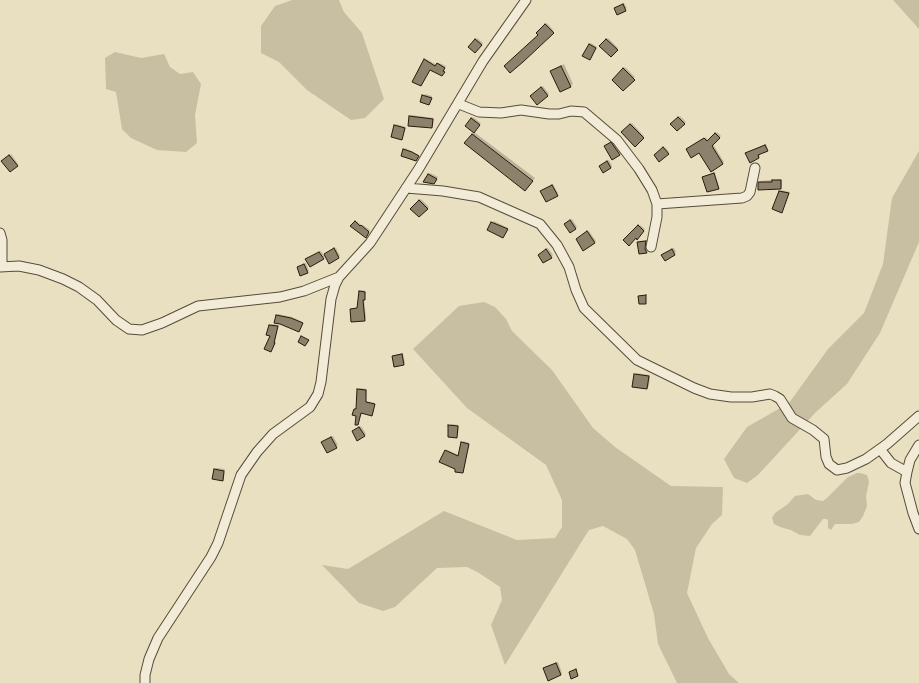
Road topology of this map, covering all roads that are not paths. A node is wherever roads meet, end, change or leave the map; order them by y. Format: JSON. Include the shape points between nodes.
{"nodes":[{"id":1,"x":526,"y":0,"type":"edge"},
{"id":2,"x":459,"y":104,"type":"junction"},
{"id":3,"x":754,"y":168,"type":"dead end"},
{"id":4,"x":406,"y":188,"type":"junction"},
{"id":5,"x":657,"y":204,"type":"junction"},
{"id":6,"x":0,"y":233,"type":"edge"},
{"id":7,"x":651,"y":248,"type":"dead end"},
{"id":8,"x":1,"y":267,"type":"edge"},
{"id":9,"x":338,"y":278,"type":"junction"},
{"id":10,"x":919,"y":416,"type":"edge"},
{"id":11,"x":919,"y":445,"type":"edge"},
{"id":12,"x":880,"y":449,"type":"junction"},
{"id":13,"x":907,"y":472,"type":"junction"},
{"id":14,"x":919,"y":529,"type":"edge"},
{"id":15,"x":145,"y":683,"type":"edge"}],
"edges":[{"from":1,"to":2,"type":"street","via":[[483,61]]},
{"from":2,"to":4,"type":"street"},
{"from":2,"to":5,"type":"street","via":[[479,112],[584,112],[617,140],[639,169]]},
{"from":3,"to":5,"type":"street","via":[[750,192],[742,198]]},
{"from":4,"to":9,"type":"street","via":[[370,243]]},
{"from":4,"to":12,"type":"street","via":[[479,197],[540,224],[557,245],[569,267],[584,308],[637,360],[710,394],[731,397],[770,394],[775,396],[780,399],[792,418],[824,439],[826,457],[829,464],[837,470],[866,459]]},
{"from":5,"to":7,"type":"street"},
{"from":6,"to":8,"type":"street"},
{"from":8,"to":9,"type":"street","via":[[19,266],[39,270],[79,286],[116,320],[129,329],[142,330],[198,306],[280,297]]},
{"from":9,"to":15,"type":"street","via":[[331,299],[318,394],[310,407],[273,434],[242,475],[211,557],[158,638],[149,659]]},
{"from":10,"to":12,"type":"street"},
{"from":11,"to":13,"type":"street","via":[[910,460]]},
{"from":12,"to":13,"type":"street","via":[[891,463]]},
{"from":13,"to":14,"type":"street","via":[[905,483]]}]}
